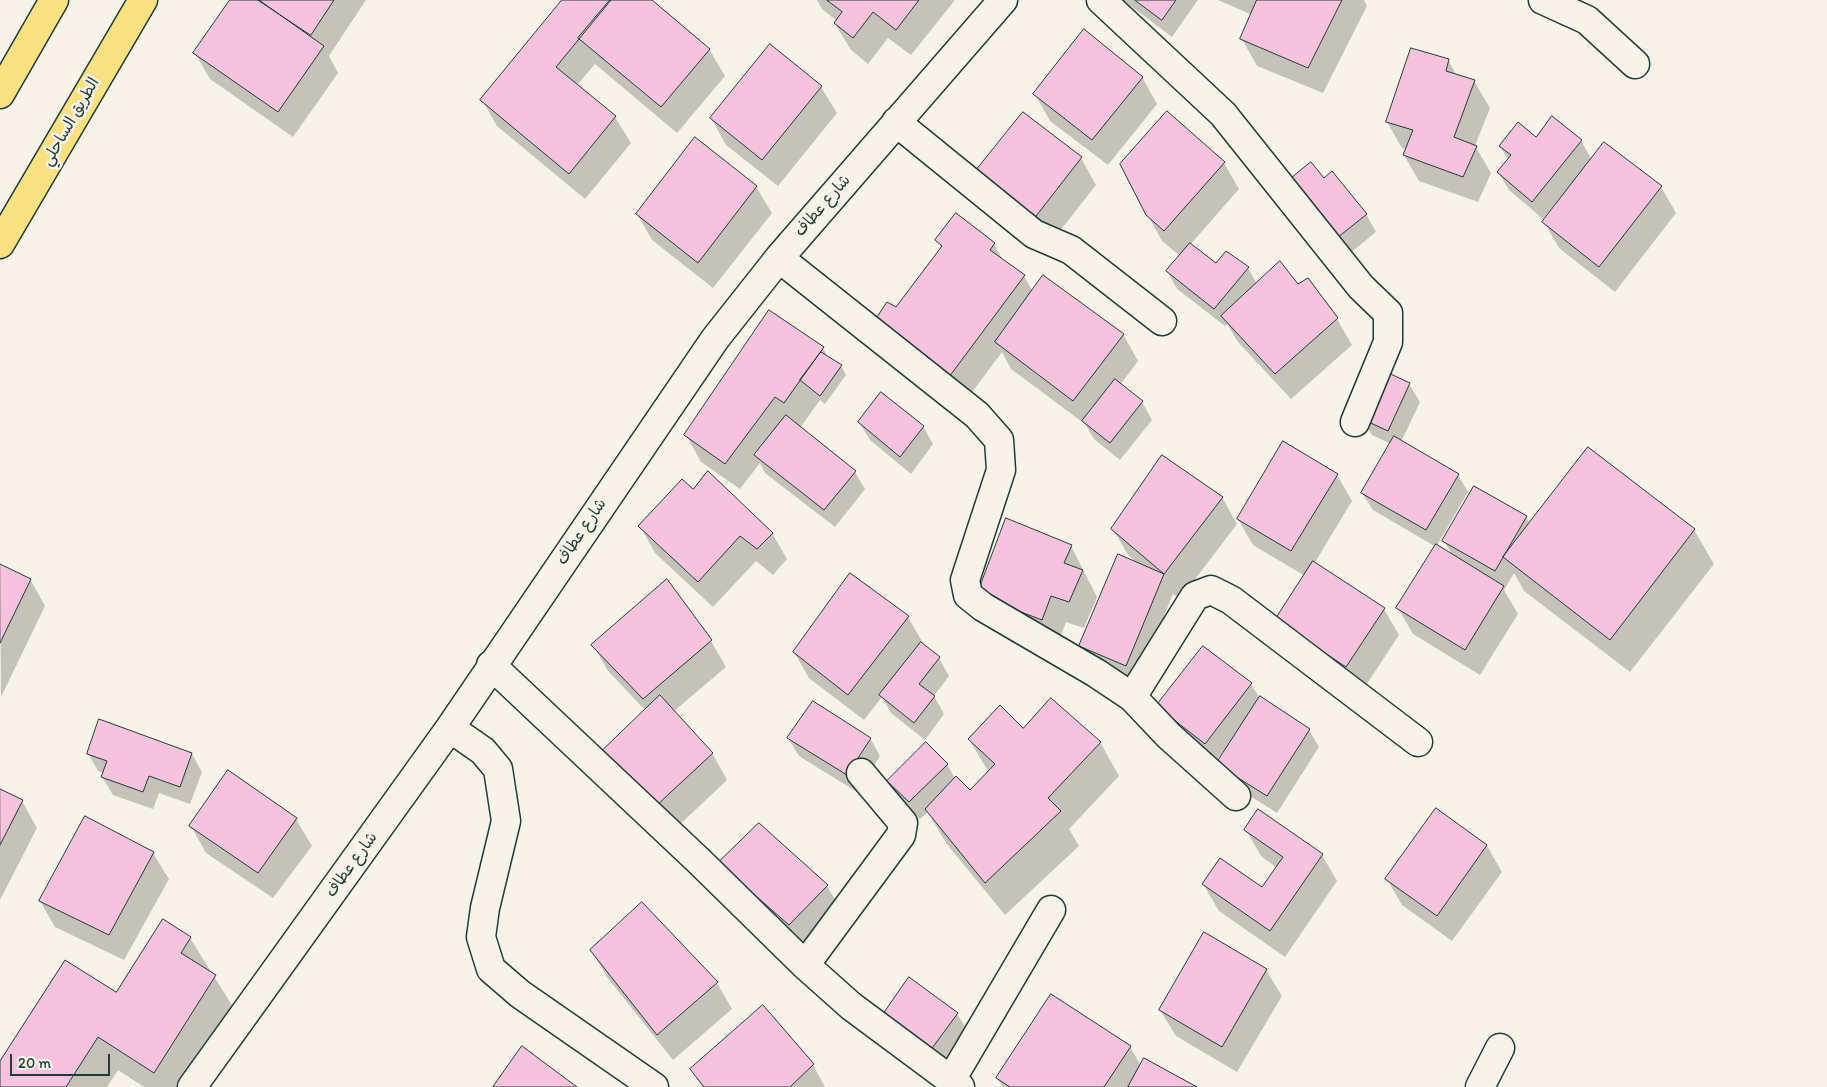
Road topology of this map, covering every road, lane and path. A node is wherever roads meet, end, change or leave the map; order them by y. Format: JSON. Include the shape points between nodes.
{"nodes":[{"id":1,"x":54,"y":0,"type":"edge"},
{"id":2,"x":143,"y":0,"type":"edge"},
{"id":3,"x":1003,"y":0,"type":"edge"},
{"id":4,"x":1101,"y":0,"type":"edge"},
{"id":5,"x":1543,"y":0,"type":"edge"},
{"id":6,"x":1635,"y":64,"type":"dead end"},
{"id":7,"x":0,"y":94,"type":"edge"},
{"id":8,"x":896,"y":122,"type":"junction"},
{"id":9,"x":0,"y":244,"type":"edge"},
{"id":10,"x":778,"y":258,"type":"junction"},
{"id":11,"x":1162,"y":321,"type":"dead end"},
{"id":12,"x":1355,"y":422,"type":"dead end"},
{"id":13,"x":491,"y":666,"type":"junction"},
{"id":14,"x":1132,"y":697,"type":"junction"},
{"id":15,"x":450,"y":728,"type":"junction"},
{"id":16,"x":1418,"y":742,"type":"dead end"},
{"id":17,"x":861,"y":772,"type":"dead end"},
{"id":18,"x":1236,"y":796,"type":"dead end"},
{"id":19,"x":1051,"y":910,"type":"dead end"},
{"id":20,"x":805,"y":965,"type":"junction"},
{"id":21,"x":1500,"y":1048,"type":"dead end"},
{"id":22,"x":955,"y":1084,"type":"edge"},
{"id":23,"x":192,"y":1087,"type":"edge"},
{"id":24,"x":654,"y":1087,"type":"edge"},
{"id":25,"x":1480,"y":1087,"type":"edge"}],
"edges":[{"from":1,"to":7,"type":"highway"},
{"from":2,"to":9,"type":"highway","name":"الطريق الساحلي"},
{"from":3,"to":8,"type":"street","name":"شارع عطاف"},
{"from":4,"to":12,"type":"street","via":[[1223,114],[1361,287],[1388,313],[1388,342]]},
{"from":5,"to":6,"type":"street","via":[[1587,20]]},
{"from":8,"to":10,"type":"street","name":"شارع عطاف"},
{"from":8,"to":11,"type":"street","via":[[1034,234],[1072,250]]},
{"from":10,"to":13,"type":"street","name":"شارع عطاف","via":[[716,339]]},
{"from":10,"to":14,"type":"street","via":[[977,415],[999,440],[1001,470],[965,580],[968,595]]},
{"from":13,"to":15,"type":"street","name":"شارع عطاف"},
{"from":13,"to":20,"type":"street"},
{"from":14,"to":16,"type":"street","via":[[1195,596],[1211,590],[1231,600]]},
{"from":14,"to":18,"type":"street","via":[[1169,736]]},
{"from":15,"to":23,"type":"street","name":"شارع عطاف"},
{"from":15,"to":24,"type":"street","via":[[483,751],[498,769],[506,821],[481,937],[491,969],[520,994]]},
{"from":17,"to":20,"type":"street","via":[[903,823],[901,835]]},
{"from":19,"to":22,"type":"street"},
{"from":20,"to":22,"type":"street","via":[[851,1006]]},
{"from":21,"to":25,"type":"street"}]}
